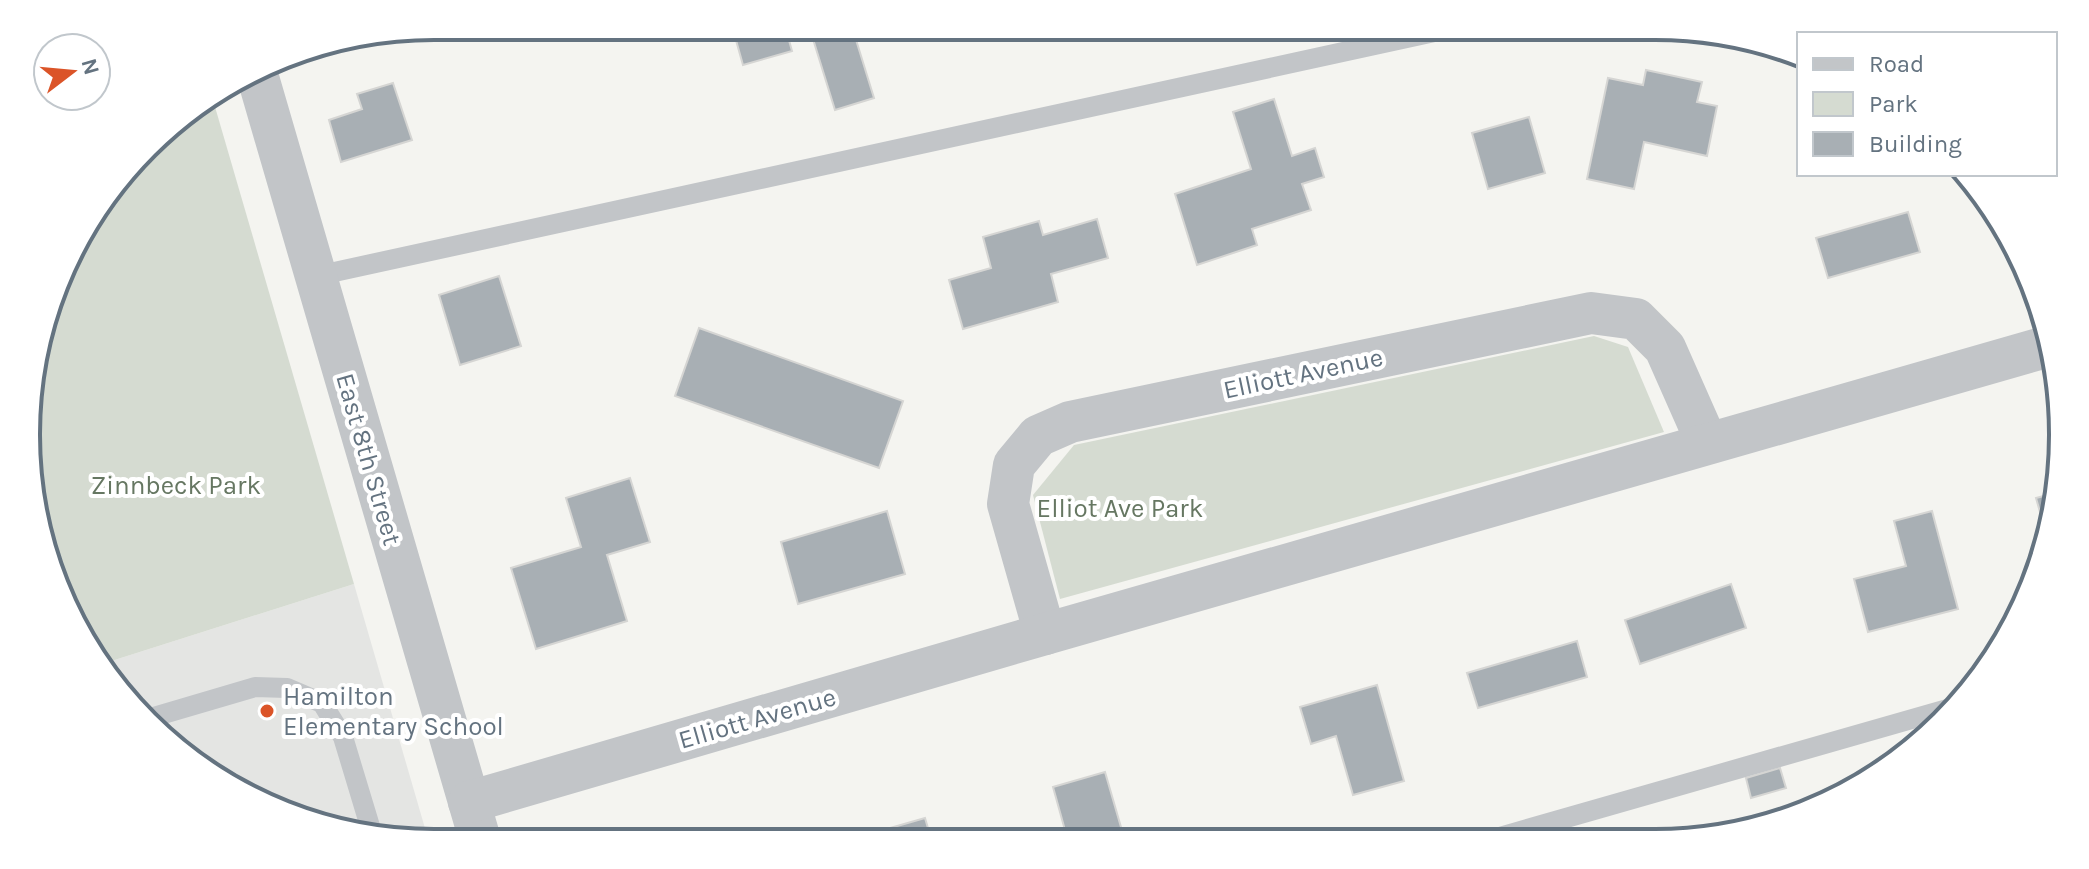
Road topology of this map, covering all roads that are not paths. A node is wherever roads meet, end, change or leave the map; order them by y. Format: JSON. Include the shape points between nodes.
{"nodes":[{"id":1,"x":1398,"y":40,"type":"edge"},
{"id":2,"x":259,"y":81,"type":"edge"},
{"id":3,"x":316,"y":276,"type":"junction"},
{"id":4,"x":2039,"y":349,"type":"edge"},
{"id":5,"x":1707,"y":443,"type":"junction"},
{"id":6,"x":1045,"y":634,"type":"junction"},
{"id":7,"x":1933,"y":713,"type":"edge"},
{"id":8,"x":158,"y":715,"type":"edge"},
{"id":9,"x":469,"y":802,"type":"junction"},
{"id":10,"x":369,"y":823,"type":"edge"},
{"id":11,"x":477,"y":829,"type":"edge"},
{"id":12,"x":1527,"y":829,"type":"edge"}],
"edges":[{"from":1,"to":3,"type":"lane"},
{"from":2,"to":3,"type":"street","name":"East 8th Street"},
{"from":3,"to":9,"type":"street","name":"East 8th Street"},
{"from":4,"to":5,"type":"street","name":"Elliott Avenue"},
{"from":5,"to":6,"type":"street","name":"Elliott Avenue"},
{"from":5,"to":6,"type":"street","name":"Elliott Avenue","via":[[1665,348],[1636,319],[1591,313],[1070,422],[1038,436],[1014,465],[1008,504]]},
{"from":6,"to":9,"type":"street","name":"Elliott Avenue"},
{"from":7,"to":12,"type":"lane"},
{"from":8,"to":10,"type":"lane","via":[[255,687],[287,688],[322,703],[343,737]]},
{"from":9,"to":11,"type":"street","name":"East 8th Street"}]}
